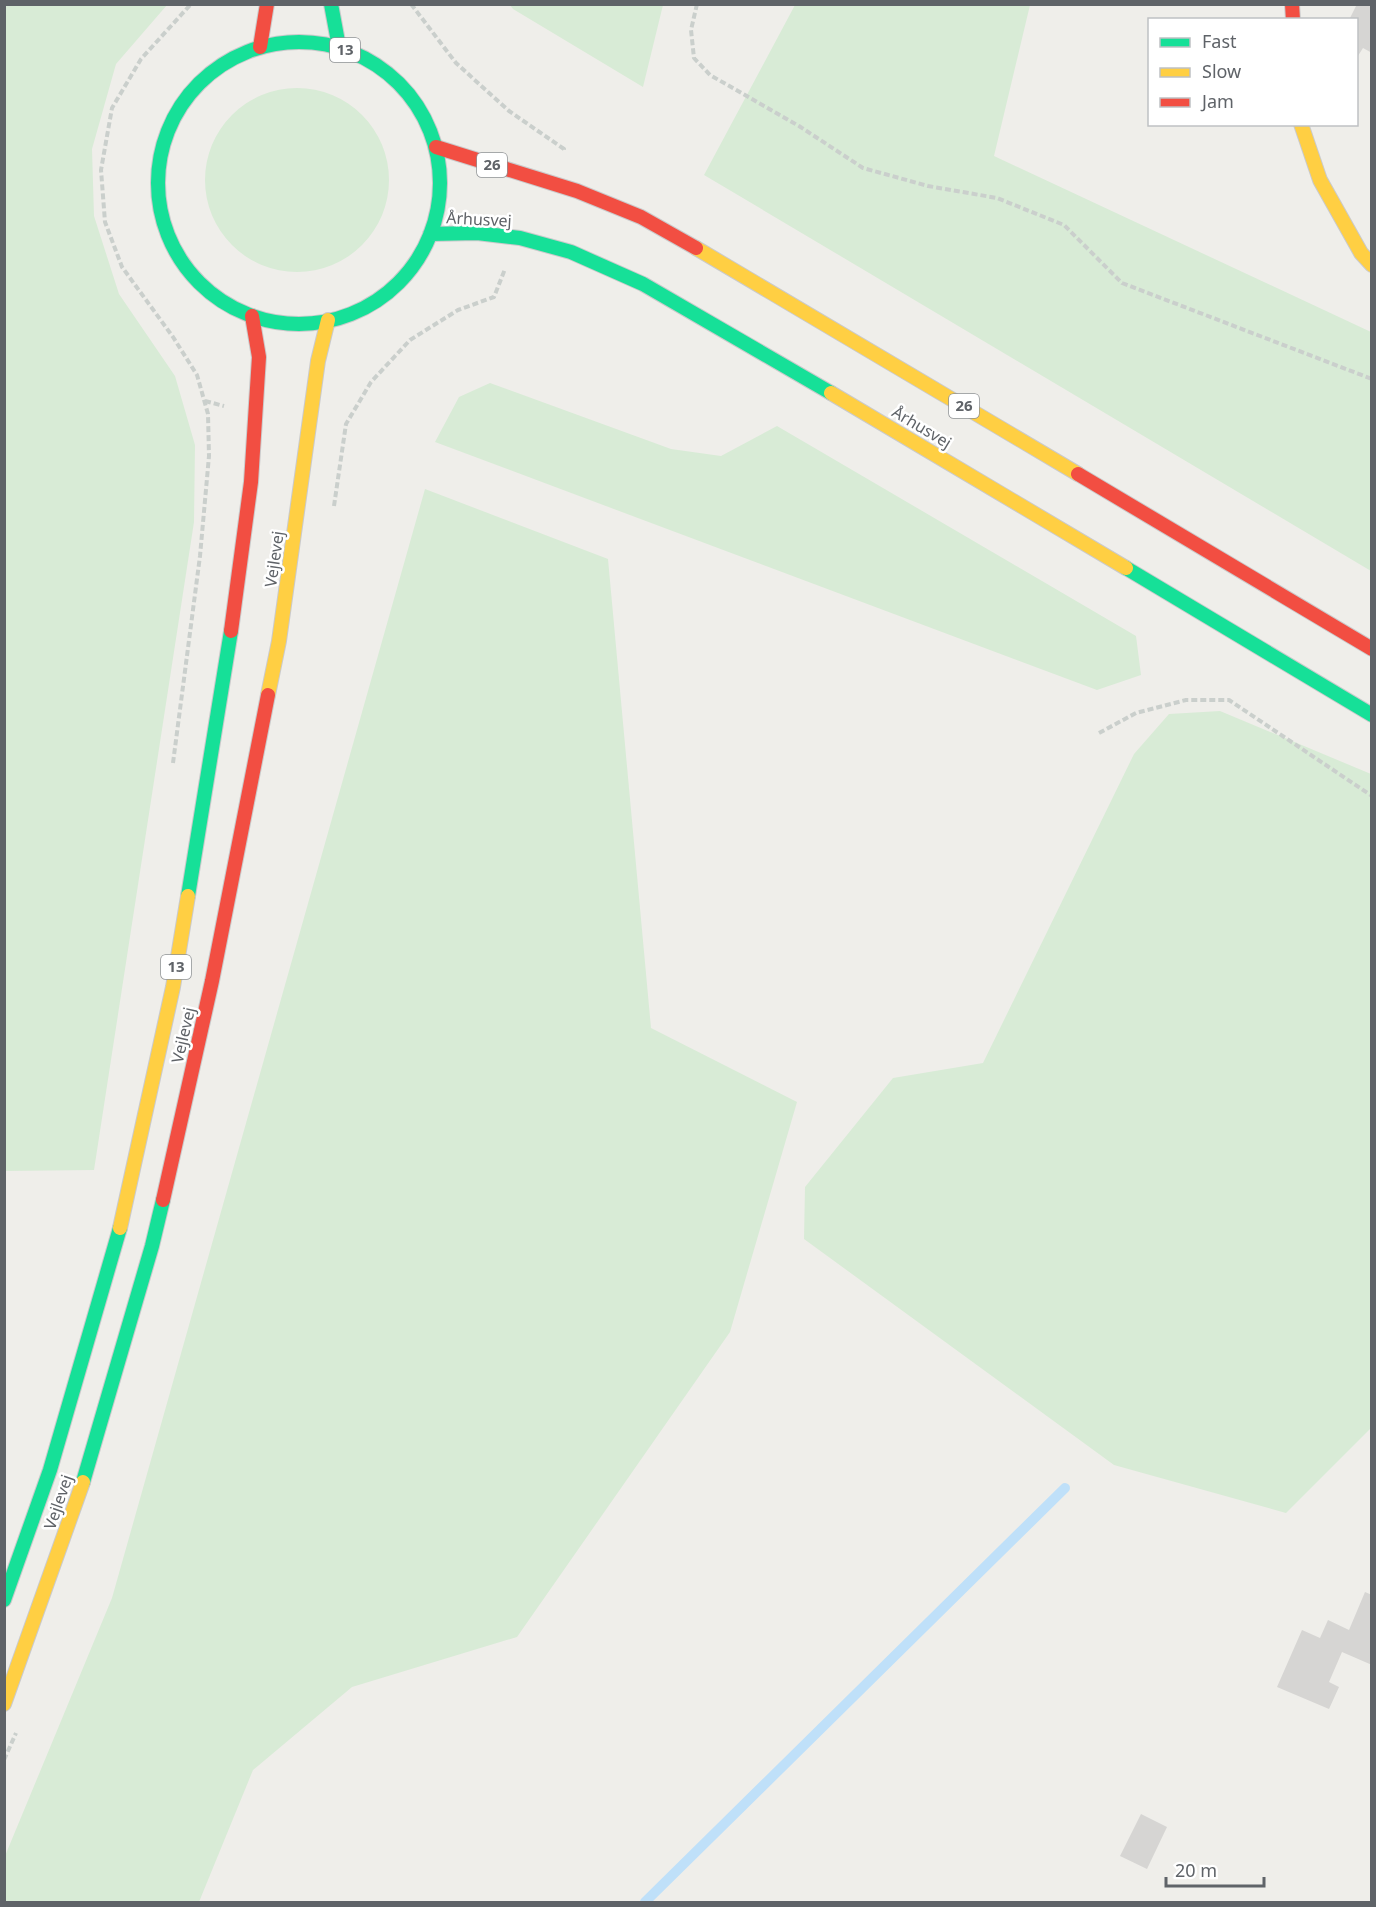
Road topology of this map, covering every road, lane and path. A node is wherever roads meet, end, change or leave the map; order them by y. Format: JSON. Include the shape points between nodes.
{"nodes":[{"id":1,"x":191,"y":4,"type":"edge"},
{"id":2,"x":267,"y":4,"type":"edge"},
{"id":3,"x":331,"y":4,"type":"edge"},
{"id":4,"x":411,"y":4,"type":"edge"},
{"id":5,"x":698,"y":4,"type":"edge"},
{"id":6,"x":260,"y":47,"type":"junction"},
{"id":7,"x":339,"y":47,"type":"junction"},
{"id":8,"x":1302,"y":126,"type":"edge"},
{"id":9,"x":436,"y":147,"type":"junction"},
{"id":10,"x":548,"y":182,"type":"junction"},
{"id":11,"x":430,"y":234,"type":"junction"},
{"id":12,"x":520,"y":238,"type":"junction"},
{"id":13,"x":1371,"y":265,"type":"edge"},
{"id":14,"x":252,"y":316,"type":"junction"},
{"id":15,"x":328,"y":320,"type":"junction"},
{"id":16,"x":1371,"y":379,"type":"edge"},
{"id":17,"x":333,"y":511,"type":"dead end"},
{"id":18,"x":1371,"y":649,"type":"edge"},
{"id":19,"x":1371,"y":715,"type":"edge"},
{"id":20,"x":1099,"y":733,"type":"dead end"},
{"id":21,"x":173,"y":763,"type":"dead end"},
{"id":22,"x":1371,"y":796,"type":"edge"},
{"id":23,"x":4,"y":1600,"type":"edge"},
{"id":24,"x":4,"y":1704,"type":"edge"},
{"id":25,"x":18,"y":1728,"type":"dead end"},
{"id":26,"x":4,"y":1760,"type":"edge"}],
"edges":[{"from":1,"to":21,"type":"path","via":[[141,59],[112,108],[100,170],[105,222],[122,267],[197,375],[208,414],[200,556]]},
{"from":2,"to":6,"type":"main road"},
{"from":3,"to":7,"type":"main road","number":"13"},
{"from":4,"to":10,"type":"path","via":[[456,63],[509,111],[564,149]]},
{"from":5,"to":16,"type":"path","via":[[691,30],[694,58],[710,75],[800,126],[863,168],[928,186],[997,198],[1064,225],[1122,283]]},
{"from":6,"to":7,"type":"main road","number":"13","via":[[299,42]]},
{"from":6,"to":14,"type":"main road","number":"13","via":[[230,59],[182,103],[167,131],[158,184],[165,226],[178,256],[198,281],[223,302]]},
{"from":7,"to":9,"type":"main road","number":"13","via":[[372,62],[400,85],[422,114]]},
{"from":8,"to":13,"type":"main road","via":[[1320,180]]},
{"from":9,"to":10,"type":"main road","number":"26"},
{"from":9,"to":11,"type":"main road","number":"13","via":[[438,206]]},
{"from":10,"to":18,"type":"main road","number":"26","via":[[641,217],[721,262]]},
{"from":11,"to":12,"type":"main road","name":"Århusvej","via":[[477,233]]},
{"from":11,"to":15,"type":"main road","number":"13","via":[[414,265],[390,290],[361,309]]},
{"from":12,"to":17,"type":"path","via":[[494,297],[458,310],[410,340],[371,382],[346,424]]},
{"from":12,"to":19,"type":"main road","name":"Århusvej","via":[[571,252],[643,284],[743,340]]},
{"from":14,"to":15,"type":"main road","number":"13","via":[[290,323]]},
{"from":14,"to":23,"type":"main road","name":"Vejlevej","number":"13","via":[[259,357],[251,482],[230,640],[173,987],[118,1239],[50,1470]]},
{"from":15,"to":24,"type":"main road","name":"Vejlevej","number":"13","via":[[318,361],[279,641],[212,981],[154,1235],[85,1476]]},
{"from":20,"to":22,"type":"path","via":[[1136,713],[1186,700],[1229,700]]},
{"from":25,"to":26,"type":"path"}]}
